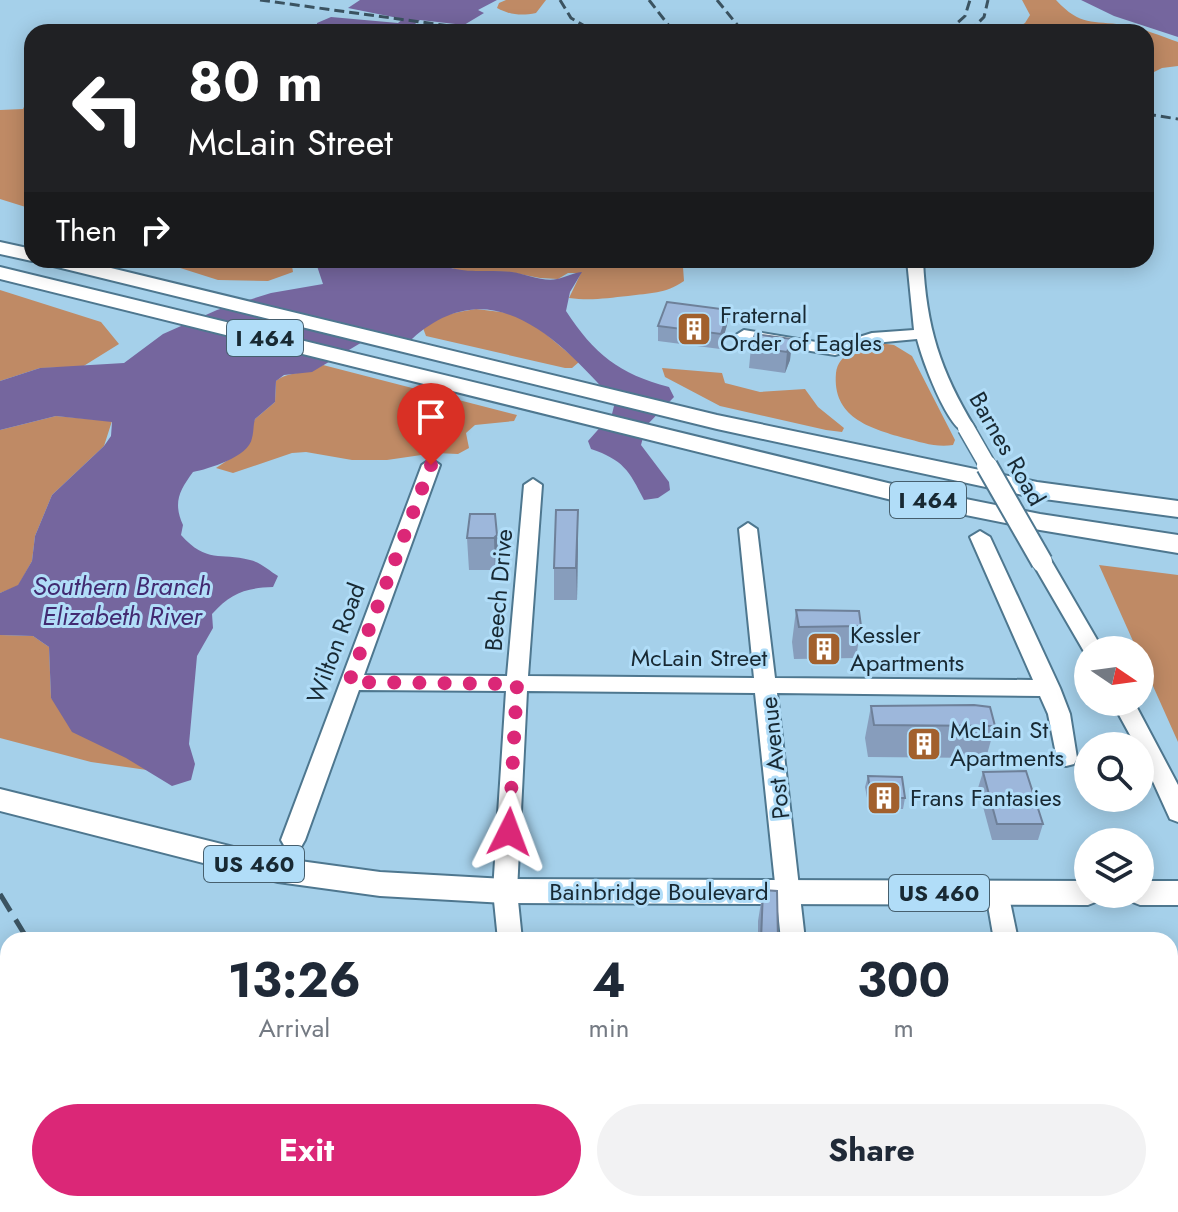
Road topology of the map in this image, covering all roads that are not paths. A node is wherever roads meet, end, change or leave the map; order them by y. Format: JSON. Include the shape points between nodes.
{"nodes":[{"id":1,"x":0,"y":248,"type":"edge"},
{"id":2,"x":24,"y":253,"type":"edge"},
{"id":3,"x":85,"y":268,"type":"edge"},
{"id":4,"x":916,"y":268,"type":"edge"},
{"id":5,"x":0,"y":273,"type":"edge"},
{"id":6,"x":921,"y":334,"type":"junction"},
{"id":7,"x":743,"y":336,"type":"dead end"},
{"id":8,"x":431,"y":465,"type":"dead end"},
{"id":9,"x":533,"y":485,"type":"dead end"},
{"id":10,"x":1178,"y":509,"type":"edge"},
{"id":11,"x":748,"y":529,"type":"dead end"},
{"id":12,"x":980,"y":537,"type":"dead end"},
{"id":13,"x":1178,"y":544,"type":"edge"},
{"id":14,"x":1085,"y":636,"type":"edge"},
{"id":15,"x":349,"y":682,"type":"junction"},
{"id":16,"x":517,"y":684,"type":"junction"},
{"id":17,"x":767,"y":684,"type":"junction"},
{"id":18,"x":1049,"y":688,"type":"junction"},
{"id":19,"x":1131,"y":716,"type":"edge"},
{"id":20,"x":1066,"y":758,"type":"dead end"},
{"id":21,"x":4,"y":801,"type":"edge"},
{"id":22,"x":1178,"y":813,"type":"edge"},
{"id":23,"x":293,"y":840,"type":"dead end"},
{"id":24,"x":505,"y":891,"type":"junction"},
{"id":25,"x":790,"y":892,"type":"junction"},
{"id":26,"x":1074,"y":893,"type":"edge"},
{"id":27,"x":1154,"y":893,"type":"edge"},
{"id":28,"x":1178,"y":893,"type":"edge"},
{"id":29,"x":998,"y":894,"type":"junction"},
{"id":30,"x":509,"y":932,"type":"edge"},
{"id":31,"x":792,"y":932,"type":"edge"},
{"id":32,"x":1005,"y":932,"type":"edge"}],
"edges":[{"from":1,"to":2,"type":"highway"},
{"from":3,"to":10,"type":"highway","number":"I 464","via":[[717,422],[1037,490]]},
{"from":4,"to":6,"type":"street","name":"Barnes Road"},
{"from":5,"to":13,"type":"highway","number":"I 464","via":[[951,505]]},
{"from":6,"to":7,"type":"street","via":[[872,338],[835,350]]},
{"from":6,"to":14,"type":"street","name":"Barnes Road","bridge":true,"via":[[938,380]]},
{"from":8,"to":15,"type":"street","name":"Wilton Road"},
{"from":9,"to":16,"type":"street","name":"Beech Drive"},
{"from":11,"to":17,"type":"street","name":"Post Avenue"},
{"from":12,"to":18,"type":"street"},
{"from":15,"to":16,"type":"street","name":"McLain Street"},
{"from":15,"to":23,"type":"street","name":"Wilton Road"},
{"from":16,"to":17,"type":"street","name":"McLain Street"},
{"from":16,"to":24,"type":"street","name":"Beech Drive"},
{"from":17,"to":18,"type":"street","name":"McLain Street"},
{"from":17,"to":25,"type":"street","name":"Post Avenue"},
{"from":18,"to":20,"type":"street"},
{"from":19,"to":22,"type":"street"},
{"from":21,"to":24,"type":"main road","name":"Bainbridge Boulevard","number":"US 460","via":[[278,870],[380,884]]},
{"from":24,"to":25,"type":"main road","name":"Bainbridge Boulevard","number":"US 460"},
{"from":24,"to":30,"type":"street","name":"Beech Drive"},
{"from":25,"to":29,"type":"main road","name":"Bainbridge Boulevard","number":"US 460"},
{"from":25,"to":31,"type":"street","name":"Post Avenue"},
{"from":26,"to":29,"type":"main road","name":"Bainbridge Boulevard","number":"US 460"},
{"from":27,"to":28,"type":"main road"},
{"from":29,"to":32,"type":"street"}]}
